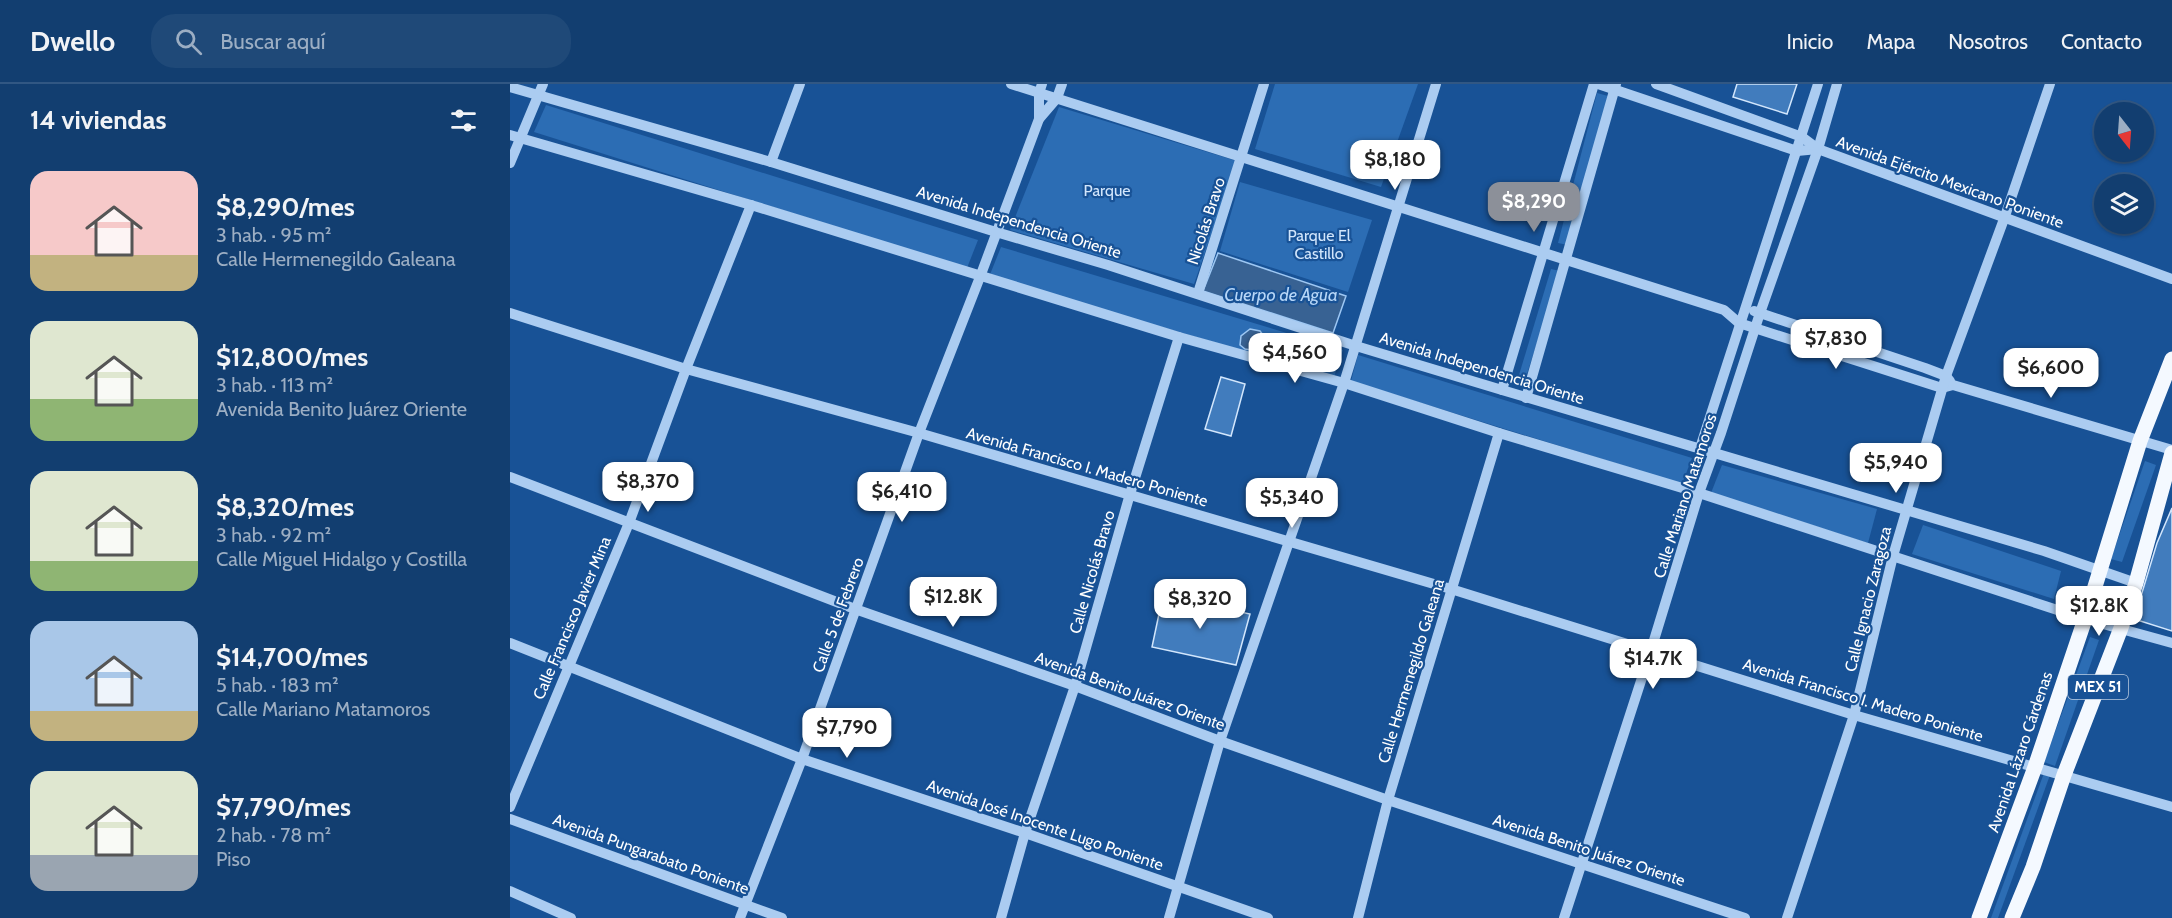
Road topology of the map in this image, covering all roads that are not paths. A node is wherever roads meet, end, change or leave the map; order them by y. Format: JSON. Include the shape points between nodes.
{"nodes":[{"id":1,"x":800,"y":84,"type":"edge"},
{"id":2,"x":1011,"y":84,"type":"edge"},
{"id":3,"x":1062,"y":84,"type":"edge"},
{"id":4,"x":1264,"y":84,"type":"edge"},
{"id":5,"x":1436,"y":84,"type":"edge"},
{"id":6,"x":1596,"y":84,"type":"edge"},
{"id":7,"x":1656,"y":84,"type":"edge"},
{"id":8,"x":1818,"y":84,"type":"edge"},
{"id":9,"x":1837,"y":84,"type":"edge"},
{"id":10,"x":2050,"y":84,"type":"edge"},
{"id":11,"x":510,"y":87,"type":"edge"},
{"id":12,"x":1615,"y":87,"type":"edge"},
{"id":13,"x":1041,"y":88,"type":"edge"},
{"id":14,"x":541,"y":89,"type":"edge"},
{"id":15,"x":1057,"y":98,"type":"junction"},
{"id":16,"x":1741,"y":115,"type":"junction"},
{"id":17,"x":1039,"y":119,"type":"junction"},
{"id":18,"x":1734,"y":131,"type":"junction"},
{"id":19,"x":510,"y":135,"type":"edge"},
{"id":20,"x":1802,"y":137,"type":"junction"},
{"id":21,"x":521,"y":139,"type":"junction"},
{"id":22,"x":1818,"y":149,"type":"junction"},
{"id":23,"x":1797,"y":151,"type":"junction"},
{"id":24,"x":1242,"y":157,"type":"junction"},
{"id":25,"x":771,"y":162,"type":"junction"},
{"id":26,"x":510,"y":163,"type":"edge"},
{"id":27,"x":750,"y":205,"type":"junction"},
{"id":28,"x":1398,"y":207,"type":"junction"},
{"id":29,"x":2004,"y":219,"type":"junction"},
{"id":30,"x":996,"y":232,"type":"junction"},
{"id":31,"x":1543,"y":253,"type":"junction"},
{"id":32,"x":1566,"y":260,"type":"junction"},
{"id":33,"x":981,"y":278,"type":"junction"},
{"id":34,"x":2172,"y":279,"type":"edge"},
{"id":35,"x":1198,"y":293,"type":"junction"},
{"id":36,"x":1744,"y":308,"type":"junction"},
{"id":37,"x":1724,"y":310,"type":"junction"},
{"id":38,"x":510,"y":313,"type":"edge"},
{"id":39,"x":1760,"y":313,"type":"junction"},
{"id":40,"x":1739,"y":323,"type":"junction"},
{"id":41,"x":1755,"y":328,"type":"junction"},
{"id":42,"x":1179,"y":337,"type":"junction"},
{"id":43,"x":1356,"y":345,"type":"junction"},
{"id":44,"x":1864,"y":348,"type":"junction"},
{"id":45,"x":2172,"y":359,"type":"edge"},
{"id":46,"x":1858,"y":362,"type":"junction"},
{"id":47,"x":686,"y":369,"type":"junction"},
{"id":48,"x":1946,"y":376,"type":"junction"},
{"id":49,"x":1344,"y":383,"type":"junction"},
{"id":50,"x":1947,"y":387,"type":"junction"},
{"id":51,"x":1502,"y":390,"type":"junction"},
{"id":52,"x":1526,"y":398,"type":"junction"},
{"id":53,"x":1499,"y":433,"type":"junction"},
{"id":54,"x":919,"y":434,"type":"junction"},
{"id":55,"x":2140,"y":441,"type":"junction"},
{"id":56,"x":1700,"y":448,"type":"junction"},
{"id":57,"x":2172,"y":451,"type":"edge"},
{"id":58,"x":1714,"y":453,"type":"junction"},
{"id":59,"x":510,"y":477,"type":"edge"},
{"id":60,"x":1699,"y":493,"type":"junction"},
{"id":61,"x":1130,"y":494,"type":"junction"},
{"id":62,"x":1906,"y":510,"type":"junction"},
{"id":63,"x":629,"y":523,"type":"junction"},
{"id":64,"x":1288,"y":543,"type":"junction"},
{"id":65,"x":1893,"y":556,"type":"junction"},
{"id":66,"x":2100,"y":570,"type":"junction"},
{"id":67,"x":2136,"y":583,"type":"junction"},
{"id":68,"x":1451,"y":589,"type":"junction"},
{"id":69,"x":855,"y":609,"type":"junction"},
{"id":70,"x":2085,"y":619,"type":"junction"},
{"id":71,"x":2121,"y":628,"type":"junction"},
{"id":72,"x":510,"y":643,"type":"edge"},
{"id":73,"x":2172,"y":643,"type":"edge"},
{"id":74,"x":1651,"y":650,"type":"junction"},
{"id":75,"x":568,"y":665,"type":"junction"},
{"id":76,"x":1075,"y":686,"type":"junction"},
{"id":77,"x":1854,"y":715,"type":"junction"},
{"id":78,"x":1220,"y":741,"type":"junction"},
{"id":79,"x":802,"y":759,"type":"junction"},
{"id":80,"x":2035,"y":766,"type":"junction"},
{"id":81,"x":2064,"y":774,"type":"junction"},
{"id":82,"x":1388,"y":801,"type":"junction"},
{"id":83,"x":510,"y":807,"type":"edge"},
{"id":84,"x":2172,"y":807,"type":"edge"},
{"id":85,"x":510,"y":819,"type":"edge"},
{"id":86,"x":1025,"y":833,"type":"junction"},
{"id":87,"x":1581,"y":864,"type":"junction"},
{"id":88,"x":1179,"y":887,"type":"junction"},
{"id":89,"x":510,"y":891,"type":"edge"},
{"id":90,"x":745,"y":904,"type":"junction"},
{"id":91,"x":571,"y":918,"type":"edge"},
{"id":92,"x":740,"y":918,"type":"edge"},
{"id":93,"x":782,"y":918,"type":"edge"},
{"id":94,"x":1000,"y":918,"type":"edge"},
{"id":95,"x":1169,"y":918,"type":"edge"},
{"id":96,"x":1268,"y":918,"type":"edge"},
{"id":97,"x":1358,"y":918,"type":"edge"},
{"id":98,"x":1564,"y":918,"type":"edge"},
{"id":99,"x":1745,"y":918,"type":"edge"},
{"id":100,"x":1787,"y":918,"type":"edge"},
{"id":101,"x":1979,"y":918,"type":"edge"},
{"id":102,"x":2012,"y":918,"type":"edge"}],
"edges":[{"from":1,"to":25,"type":"street"},
{"from":2,"to":13,"type":"street"},
{"from":3,"to":15,"type":"street","name":"Calle 5 de Febrero"},
{"from":4,"to":24,"type":"street"},
{"from":5,"to":28,"type":"street"},
{"from":6,"to":12,"type":"street","name":"Avenida Ejército Mexicano Poniente"},
{"from":6,"to":31,"type":"street"},
{"from":7,"to":16,"type":"street"},
{"from":8,"to":20,"type":"street","name":"Calle Mariano Matamoros"},
{"from":9,"to":22,"type":"street","name":"Calle Mariano Matamoros"},
{"from":10,"to":29,"type":"street","name":"Calle Ignacio Zaragoza"},
{"from":11,"to":14,"type":"street","name":"Avenida Independencia Oriente"},
{"from":12,"to":18,"type":"street","name":"Avenida Ejército Mexicano Poniente"},
{"from":12,"to":32,"type":"street"},
{"from":13,"to":15,"type":"street"},
{"from":13,"to":17,"type":"street","name":"Calle 5 de Febrero"},
{"from":14,"to":21,"type":"street"},
{"from":14,"to":25,"type":"street","name":"Avenida Independencia Oriente"},
{"from":15,"to":17,"type":"street","name":"Calle 5 de Febrero"},
{"from":15,"to":24,"type":"street"},
{"from":16,"to":18,"type":"street"},
{"from":16,"to":20,"type":"street"},
{"from":17,"to":30,"type":"street","name":"Calle 5 de Febrero"},
{"from":18,"to":23,"type":"street","name":"Avenida Ejército Mexicano Poniente"},
{"from":19,"to":21,"type":"street"},
{"from":20,"to":22,"type":"street"},
{"from":20,"to":23,"type":"street","name":"Calle Mariano Matamoros"},
{"from":21,"to":26,"type":"street"},
{"from":21,"to":27,"type":"street"},
{"from":22,"to":23,"type":"street","name":"Avenida Ejército Mexicano Poniente"},
{"from":22,"to":29,"type":"street","name":"Avenida Ejército Mexicano Poniente"},
{"from":22,"to":39,"type":"street","name":"Calle Mariano Matamoros"},
{"from":23,"to":36,"type":"street","name":"Calle Mariano Matamoros"},
{"from":24,"to":28,"type":"street"},
{"from":24,"to":35,"type":"street","name":"Nicolás Bravo"},
{"from":25,"to":30,"type":"street","name":"Avenida Independencia Oriente"},
{"from":27,"to":33,"type":"street"},
{"from":27,"to":47,"type":"street","name":"Calle Francisco Javier Mina"},
{"from":28,"to":31,"type":"street"},
{"from":28,"to":43,"type":"street"},
{"from":29,"to":34,"type":"street","name":"Avenida Ejército Mexicano Poniente"},
{"from":29,"to":48,"type":"street","name":"Calle Ignacio Zaragoza"},
{"from":30,"to":33,"type":"street","name":"Calle 5 de Febrero"},
{"from":30,"to":35,"type":"street","name":"Avenida Independencia Oriente"},
{"from":31,"to":32,"type":"street"},
{"from":31,"to":51,"type":"street"},
{"from":32,"to":37,"type":"street"},
{"from":32,"to":52,"type":"street"},
{"from":33,"to":42,"type":"street"},
{"from":33,"to":54,"type":"street","name":"Calle 5 de Febrero"},
{"from":35,"to":43,"type":"street","name":"Avenida Independencia Oriente"},
{"from":36,"to":37,"type":"street"},
{"from":36,"to":39,"type":"street"},
{"from":36,"to":40,"type":"street","name":"Calle Mariano Matamoros"},
{"from":37,"to":40,"type":"street"},
{"from":38,"to":47,"type":"street","name":"Avenida Francisco I. Madero Poniente"},
{"from":39,"to":41,"type":"street","name":"Calle Mariano Matamoros"},
{"from":39,"to":44,"type":"street"},
{"from":40,"to":41,"type":"street"},
{"from":40,"to":56,"type":"street","name":"Calle Mariano Matamoros"},
{"from":41,"to":46,"type":"street"},
{"from":41,"to":58,"type":"street","name":"Calle Mariano Matamoros"},
{"from":42,"to":49,"type":"street"},
{"from":42,"to":61,"type":"street","name":"Calle Nicolás Bravo"},
{"from":43,"to":49,"type":"street"},
{"from":43,"to":51,"type":"street","name":"Avenida Independencia Oriente"},
{"from":44,"to":46,"type":"street"},
{"from":44,"to":48,"type":"street"},
{"from":45,"to":55,"type":"main road","name":"Avenida Lázaro Cárdenas","number":"MEX 51"},
{"from":46,"to":50,"type":"street"},
{"from":47,"to":54,"type":"street","name":"Avenida Francisco I. Madero Poniente"},
{"from":47,"to":63,"type":"street","name":"Calle Francisco Javier Mina"},
{"from":48,"to":50,"type":"street","name":"Calle Ignacio Zaragoza"},
{"from":49,"to":53,"type":"street"},
{"from":49,"to":64,"type":"street"},
{"from":50,"to":55,"type":"street"},
{"from":50,"to":62,"type":"street","name":"Calle Ignacio Zaragoza"},
{"from":51,"to":52,"type":"street","name":"Avenida Independencia Oriente"},
{"from":52,"to":56,"type":"street","name":"Avenida Independencia Oriente"},
{"from":53,"to":60,"type":"street"},
{"from":53,"to":68,"type":"street","name":"Calle Hermenegildo Galeana"},
{"from":54,"to":61,"type":"street","name":"Avenida Francisco I. Madero Poniente"},
{"from":54,"to":69,"type":"street","name":"Calle 5 de Febrero"},
{"from":55,"to":57,"type":"street"},
{"from":55,"to":66,"type":"main road","name":"Avenida Lázaro Cárdenas","number":"MEX 51"},
{"from":56,"to":58,"type":"street","name":"Avenida Independencia Oriente"},
{"from":57,"to":67,"type":"main road","number":"MEX 51"},
{"from":58,"to":60,"type":"street","name":"Calle Mariano Matamoros"},
{"from":58,"to":62,"type":"street","name":"Avenida Independencia Oriente"},
{"from":59,"to":63,"type":"street","name":"Avenida Benito Juárez Oriente"},
{"from":60,"to":65,"type":"street"},
{"from":60,"to":74,"type":"street","name":"Calle Mariano Matamoros"},
{"from":61,"to":64,"type":"street","name":"Avenida Francisco I. Madero Poniente"},
{"from":61,"to":76,"type":"street","name":"Calle Nicolás Bravo"},
{"from":62,"to":65,"type":"street","name":"Calle Ignacio Zaragoza"},
{"from":62,"to":66,"type":"street","name":"Avenida Independencia Oriente"},
{"from":63,"to":69,"type":"street","name":"Avenida Benito Juárez Oriente"},
{"from":63,"to":75,"type":"street","name":"Calle Francisco Javier Mina"},
{"from":64,"to":68,"type":"street","name":"Avenida Francisco I. Madero Poniente"},
{"from":64,"to":78,"type":"street"},
{"from":65,"to":70,"type":"street"},
{"from":65,"to":77,"type":"street","name":"Calle Ignacio Zaragoza"},
{"from":66,"to":67,"type":"street","name":"Avenida Independencia Oriente"},
{"from":66,"to":70,"type":"main road","name":"Avenida Lázaro Cárdenas","number":"MEX 51"},
{"from":67,"to":71,"type":"main road","number":"MEX 51"},
{"from":68,"to":74,"type":"street","name":"Avenida Francisco I. Madero Poniente"},
{"from":68,"to":82,"type":"street","name":"Calle Hermenegildo Galeana"},
{"from":69,"to":76,"type":"street","name":"Avenida Benito Juárez Oriente"},
{"from":69,"to":79,"type":"street","name":"Calle 5 de Febrero"},
{"from":70,"to":71,"type":"street"},
{"from":70,"to":80,"type":"main road","name":"Avenida Lázaro Cárdenas","number":"MEX 51"},
{"from":71,"to":73,"type":"street"},
{"from":71,"to":81,"type":"main road","number":"MEX 51"},
{"from":72,"to":75,"type":"street","name":"Avenida José Inocente Lugo Poniente"},
{"from":74,"to":77,"type":"street","name":"Avenida Francisco I. Madero Poniente"},
{"from":74,"to":87,"type":"street","name":"Calle Mariano Matamoros"},
{"from":75,"to":79,"type":"street","name":"Avenida José Inocente Lugo Poniente"},
{"from":75,"to":83,"type":"street","name":"Calle Francisco Javier Mina"},
{"from":76,"to":78,"type":"street","name":"Avenida Benito Juárez Oriente"},
{"from":76,"to":86,"type":"street","name":"Calle Nicolás Bravo"},
{"from":77,"to":80,"type":"street","name":"Avenida Francisco I. Madero Poniente"},
{"from":77,"to":100,"type":"street","name":"Calle Ignacio Zaragoza"},
{"from":78,"to":82,"type":"street","name":"Avenida Benito Juárez Oriente"},
{"from":78,"to":88,"type":"street"},
{"from":79,"to":86,"type":"street","name":"Avenida José Inocente Lugo Poniente"},
{"from":79,"to":90,"type":"street","name":"Calle 5 de Febrero"},
{"from":80,"to":81,"type":"street","name":"Avenida Francisco I. Madero Poniente"},
{"from":80,"to":101,"type":"main road","name":"Avenida Lázaro Cárdenas","number":"MEX 51"},
{"from":81,"to":84,"type":"street","name":"Avenida Francisco I. Madero Poniente"},
{"from":81,"to":102,"type":"main road","number":"MEX 51"},
{"from":82,"to":87,"type":"street","name":"Avenida Benito Juárez Oriente"},
{"from":82,"to":97,"type":"street","name":"Calle Hermenegildo Galeana"},
{"from":85,"to":90,"type":"street","name":"Avenida Pungarabato Poniente"},
{"from":86,"to":88,"type":"street","name":"Avenida José Inocente Lugo Poniente"},
{"from":86,"to":94,"type":"street","name":"Calle Nicolás Bravo"},
{"from":87,"to":98,"type":"street","name":"Calle Mariano Matamoros"},
{"from":87,"to":99,"type":"street","name":"Avenida Benito Juárez Oriente"},
{"from":88,"to":95,"type":"street"},
{"from":88,"to":96,"type":"street","name":"Avenida José Inocente Lugo Poniente"},
{"from":89,"to":91,"type":"street"},
{"from":90,"to":92,"type":"street","name":"Calle 5 de Febrero"},
{"from":90,"to":93,"type":"street","name":"Avenida Pungarabato Poniente"}]}
